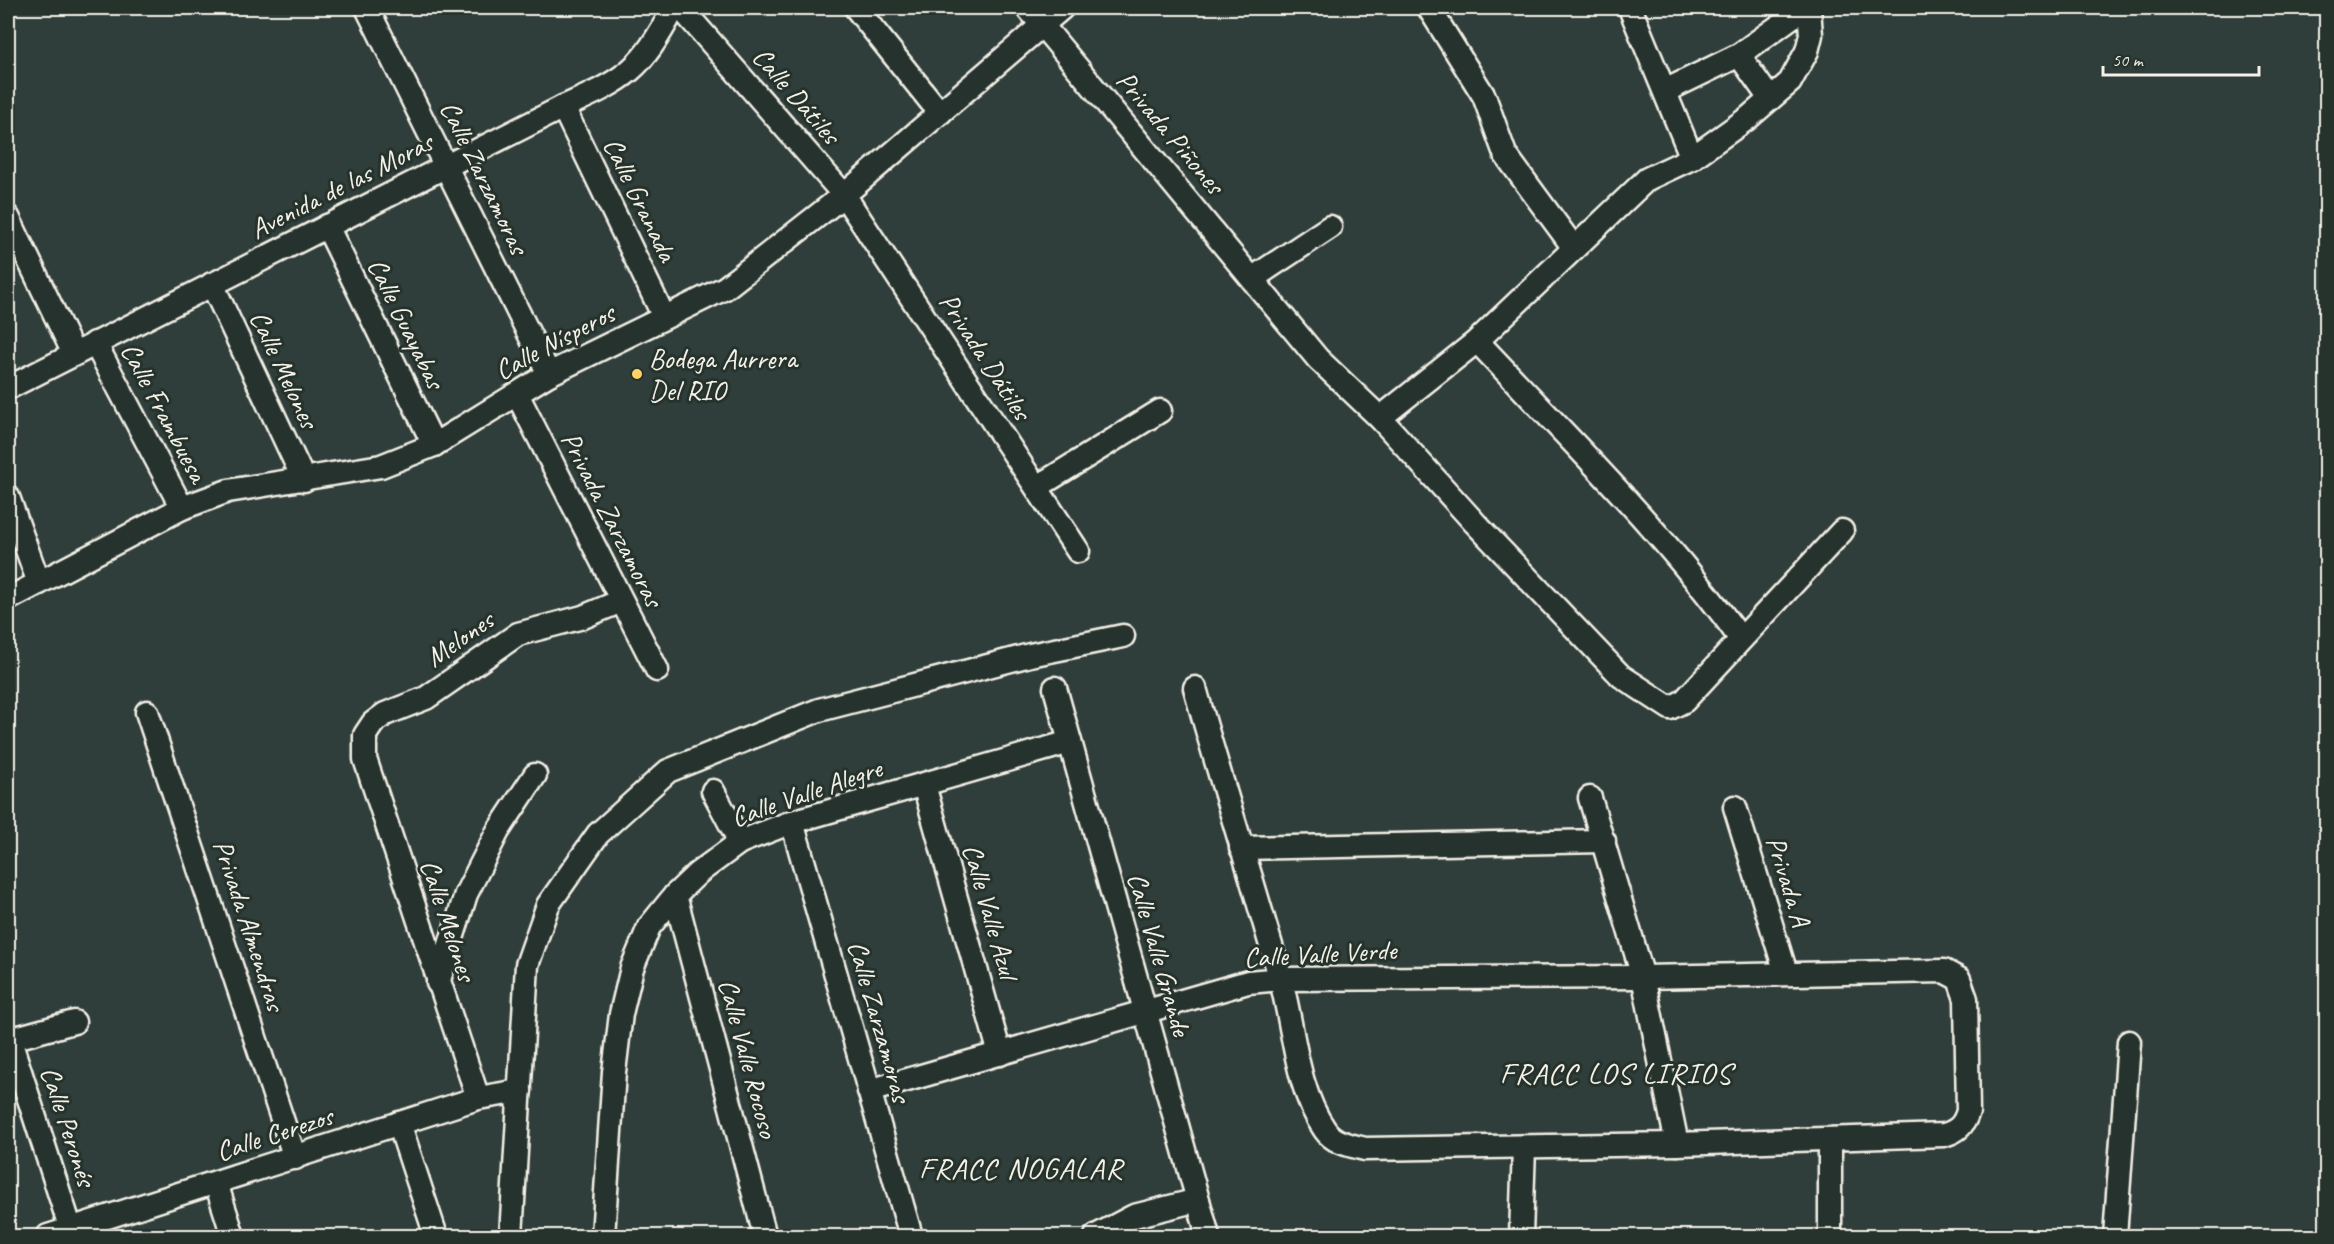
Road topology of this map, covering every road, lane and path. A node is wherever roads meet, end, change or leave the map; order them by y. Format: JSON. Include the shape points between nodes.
{"nodes":[{"id":1,"x":366,"y":8,"type":"edge"},
{"id":2,"x":674,"y":8,"type":"edge"},
{"id":3,"x":681,"y":8,"type":"edge"},
{"id":4,"x":856,"y":8,"type":"edge"},
{"id":5,"x":1062,"y":8,"type":"edge"},
{"id":6,"x":1429,"y":8,"type":"edge"},
{"id":7,"x":1630,"y":8,"type":"edge"},
{"id":8,"x":1806,"y":8,"type":"edge"},
{"id":9,"x":1035,"y":16,"type":"edge"},
{"id":10,"x":1739,"y":55,"type":"junction"},
{"id":11,"x":1665,"y":91,"type":"junction"},
{"id":12,"x":1770,"y":99,"type":"junction"},
{"id":13,"x":563,"y":107,"type":"junction"},
{"id":14,"x":940,"y":113,"type":"junction"},
{"id":15,"x":1692,"y":158,"type":"junction"},
{"id":16,"x":446,"y":166,"type":"junction"},
{"id":17,"x":844,"y":195,"type":"junction"},
{"id":18,"x":8,"y":217,"type":"edge"},
{"id":19,"x":327,"y":226,"type":"junction"},
{"id":20,"x":1330,"y":227,"type":"dead end"},
{"id":21,"x":1574,"y":248,"type":"junction"},
{"id":22,"x":1253,"y":278,"type":"junction"},
{"id":23,"x":212,"y":284,"type":"junction"},
{"id":24,"x":664,"y":317,"type":"junction"},
{"id":25,"x":1477,"y":341,"type":"junction"},
{"id":26,"x":95,"y":343,"type":"junction"},
{"id":27,"x":74,"y":354,"type":"junction"},
{"id":28,"x":549,"y":374,"type":"junction"},
{"id":29,"x":8,"y":388,"type":"edge"},
{"id":30,"x":517,"y":394,"type":"junction"},
{"id":31,"x":1160,"y":411,"type":"dead end"},
{"id":32,"x":1380,"y":418,"type":"junction"},
{"id":33,"x":434,"y":445,"type":"junction"},
{"id":34,"x":304,"y":480,"type":"junction"},
{"id":35,"x":1037,"y":487,"type":"junction"},
{"id":36,"x":8,"y":497,"type":"edge"},
{"id":37,"x":182,"y":508,"type":"junction"},
{"id":38,"x":1842,"y":531,"type":"dead end"},
{"id":39,"x":1078,"y":551,"type":"dead end"},
{"id":40,"x":39,"y":584,"type":"junction"},
{"id":41,"x":8,"y":599,"type":"edge"},
{"id":42,"x":621,"y":601,"type":"junction"},
{"id":43,"x":1123,"y":636,"type":"dead end"},
{"id":44,"x":1740,"y":638,"type":"junction"},
{"id":45,"x":657,"y":670,"type":"dead end"},
{"id":46,"x":1055,"y":688,"type":"dead end"},
{"id":47,"x":1196,"y":688,"type":"dead end"},
{"id":48,"x":147,"y":712,"type":"dead end"},
{"id":49,"x":1070,"y":742,"type":"junction"},
{"id":50,"x":366,"y":759,"type":"joint"},
{"id":51,"x":535,"y":775,"type":"dead end"},
{"id":52,"x":924,"y":784,"type":"junction"},
{"id":53,"x":713,"y":791,"type":"dead end"},
{"id":54,"x":1590,"y":798,"type":"dead end"},
{"id":55,"x":1735,"y":807,"type":"dead end"},
{"id":56,"x":792,"y":822,"type":"junction"},
{"id":57,"x":1604,"y":841,"type":"junction"},
{"id":58,"x":740,"y":842,"type":"junction"},
{"id":59,"x":1241,"y":848,"type":"junction"},
{"id":60,"x":675,"y":895,"type":"junction"},
{"id":61,"x":1786,"y":973,"type":"junction"},
{"id":62,"x":1643,"y":977,"type":"junction"},
{"id":63,"x":1281,"y":979,"type":"junction"},
{"id":64,"x":438,"y":983,"type":"junction"},
{"id":65,"x":1146,"y":1013,"type":"junction"},
{"id":66,"x":74,"y":1022,"type":"dead end"},
{"id":67,"x":8,"y":1038,"type":"edge"},
{"id":68,"x":2129,"y":1042,"type":"dead end"},
{"id":69,"x":1000,"y":1054,"type":"junction"},
{"id":70,"x":520,"y":1091,"type":"junction"},
{"id":71,"x":869,"y":1091,"type":"junction"},
{"id":72,"x":478,"y":1098,"type":"junction"},
{"id":73,"x":399,"y":1123,"type":"junction"},
{"id":74,"x":1830,"y":1139,"type":"junction"},
{"id":75,"x":1677,"y":1144,"type":"junction"},
{"id":76,"x":1524,"y":1147,"type":"junction"},
{"id":77,"x":296,"y":1158,"type":"junction"},
{"id":78,"x":216,"y":1184,"type":"junction"},
{"id":79,"x":1198,"y":1200,"type":"junction"},
{"id":80,"x":71,"y":1233,"type":"edge"},
{"id":81,"x":48,"y":1236,"type":"edge"},
{"id":82,"x":233,"y":1236,"type":"edge"},
{"id":83,"x":436,"y":1236,"type":"edge"},
{"id":84,"x":511,"y":1236,"type":"edge"},
{"id":85,"x":603,"y":1236,"type":"edge"},
{"id":86,"x":765,"y":1236,"type":"edge"},
{"id":87,"x":911,"y":1236,"type":"edge"},
{"id":88,"x":1096,"y":1236,"type":"edge"},
{"id":89,"x":1208,"y":1236,"type":"edge"},
{"id":90,"x":1521,"y":1236,"type":"edge"},
{"id":91,"x":1830,"y":1236,"type":"edge"},
{"id":92,"x":2115,"y":1236,"type":"edge"}],
"edges":[{"from":1,"to":16,"type":"street","name":"Calle Zarzamoras"},
{"from":2,"to":13,"type":"street","name":"Avenida de las Moras","via":[[651,50],[637,66],[603,89]]},
{"from":3,"to":17,"type":"street","name":"Calle Dátiles"},
{"from":4,"to":14,"type":"street"},
{"from":5,"to":9,"type":"street","name":"Calle Nísperos"},
{"from":6,"to":21,"type":"street","via":[[1484,96],[1505,154]]},
{"from":7,"to":11,"type":"street"},
{"from":8,"to":10,"type":"street"},
{"from":8,"to":12,"type":"street","via":[[1811,35],[1807,51],[1790,82]]},
{"from":9,"to":14,"type":"street","name":"Calle Nísperos"},
{"from":9,"to":22,"type":"street","name":"Privada Piñones"},
{"from":10,"to":11,"type":"street"},
{"from":10,"to":12,"type":"street"},
{"from":11,"to":15,"type":"street"},
{"from":12,"to":15,"type":"street"},
{"from":13,"to":16,"type":"street","name":"Avenida de las Moras"},
{"from":13,"to":24,"type":"street","name":"Calle Granada"},
{"from":14,"to":17,"type":"street","name":"Calle Nísperos"},
{"from":15,"to":21,"type":"street","via":[[1647,179]]},
{"from":16,"to":19,"type":"street","name":"Avenida de las Moras"},
{"from":16,"to":28,"type":"street","name":"Calle Zarzamoras"},
{"from":17,"to":24,"type":"street","name":"Calle Nísperos","via":[[725,288]]},
{"from":17,"to":35,"type":"street","name":"Privada Dátiles"},
{"from":18,"to":27,"type":"street","name":"Calle Frambuesa"},
{"from":19,"to":23,"type":"street","name":"Avenida de las Moras"},
{"from":19,"to":33,"type":"street","name":"Calle Guayabas"},
{"from":20,"to":22,"type":"street"},
{"from":21,"to":25,"type":"street"},
{"from":22,"to":32,"type":"street","name":"Privada Piñones","via":[[1318,359]]},
{"from":23,"to":26,"type":"street","name":"Avenida de las Moras"},
{"from":23,"to":34,"type":"street","name":"Calle Melones"},
{"from":24,"to":28,"type":"street","name":"Calle Nísperos"},
{"from":25,"to":32,"type":"street"},
{"from":25,"to":44,"type":"street","via":[[1550,416],[1711,598]]},
{"from":26,"to":27,"type":"street","name":"Avenida de las Moras"},
{"from":26,"to":37,"type":"street","name":"Calle Frambuesa"},
{"from":27,"to":29,"type":"street","name":"Avenida de las Moras"},
{"from":28,"to":30,"type":"street","name":"Calle Nísperos"},
{"from":30,"to":33,"type":"street","name":"Calle Nísperos"},
{"from":30,"to":42,"type":"street","name":"Privada Zarzamoras"},
{"from":31,"to":35,"type":"street"},
{"from":32,"to":44,"type":"street","name":"Privada Piñones","via":[[1621,676],[1660,703],[1670,708],[1684,701]]},
{"from":33,"to":34,"type":"street","name":"Calle Nísperos","via":[[381,466]]},
{"from":34,"to":37,"type":"street","name":"Calle Nísperos","via":[[228,491]]},
{"from":35,"to":39,"type":"street","name":"Privada Dátiles"},
{"from":36,"to":40,"type":"street"},
{"from":37,"to":40,"type":"street","name":"Calle Nísperos"},
{"from":38,"to":44,"type":"street"},
{"from":40,"to":41,"type":"street","name":"Calle Nísperos"},
{"from":42,"to":45,"type":"street","name":"Privada Zarzamoras"},
{"from":42,"to":50,"type":"street","name":"Melones","via":[[583,617],[518,634],[426,698],[385,714],[365,735]]},
{"from":43,"to":70,"type":"street","via":[[1030,655],[819,710],[668,771],[598,834],[548,905],[527,965]]},
{"from":46,"to":49,"type":"street","name":"Calle Valle Grande"},
{"from":47,"to":59,"type":"street"},
{"from":48,"to":77,"type":"street","name":"Privada Almendras"},
{"from":49,"to":52,"type":"street","name":"Calle Valle Alegre"},
{"from":49,"to":65,"type":"street","name":"Calle Valle Grande"},
{"from":50,"to":64,"type":"street","name":"Calle Melones"},
{"from":51,"to":64,"type":"street","via":[[498,831],[466,894]]},
{"from":52,"to":56,"type":"street","name":"Calle Valle Alegre"},
{"from":52,"to":69,"type":"street","name":"Calle Valle Azul"},
{"from":53,"to":58,"type":"street"},
{"from":54,"to":57,"type":"street"},
{"from":55,"to":61,"type":"street","name":"Privada A"},
{"from":56,"to":58,"type":"street","name":"Calle Valle Alegre"},
{"from":56,"to":71,"type":"street","name":"Calle Zarzamoras"},
{"from":57,"to":59,"type":"street"},
{"from":57,"to":62,"type":"street"},
{"from":58,"to":60,"type":"street","name":"Calle Valle Alegre"},
{"from":59,"to":63,"type":"street"},
{"from":60,"to":85,"type":"street","name":"Calle Valle Alegre","via":[[649,927],[632,968],[621,1014]]},
{"from":60,"to":86,"type":"street","name":"Calle Valle Rocoso"},
{"from":61,"to":62,"type":"street","name":"Calle Valle Verde"},
{"from":61,"to":74,"type":"street","name":"Calle Valle Verde","via":[[1944,971],[1961,982],[1966,1009],[1968,1111],[1962,1126],[1944,1135]]},
{"from":62,"to":63,"type":"street","name":"Calle Valle Verde"},
{"from":62,"to":75,"type":"street"},
{"from":63,"to":65,"type":"street","name":"Calle Valle Verde","via":[[1248,982]]},
{"from":63,"to":76,"type":"street","via":[[1312,1103],[1326,1132],[1336,1140],[1365,1149]]},
{"from":64,"to":72,"type":"street","name":"Calle Melones"},
{"from":65,"to":69,"type":"street","name":"Calle Valle Verde"},
{"from":65,"to":79,"type":"street","name":"Calle Valle Grande"},
{"from":66,"to":67,"type":"street"},
{"from":67,"to":80,"type":"street","name":"Calle Peronés"},
{"from":68,"to":92,"type":"street"},
{"from":69,"to":71,"type":"street","name":"Calle Valle Verde"},
{"from":70,"to":72,"type":"street","name":"Calle Cerezos"},
{"from":70,"to":84,"type":"street"},
{"from":71,"to":87,"type":"street","name":"Calle Zarzamoras"},
{"from":72,"to":73,"type":"street","name":"Calle Cerezos"},
{"from":73,"to":77,"type":"street","name":"Calle Cerezos"},
{"from":73,"to":83,"type":"street"},
{"from":74,"to":75,"type":"street"},
{"from":74,"to":91,"type":"street"},
{"from":75,"to":76,"type":"street"},
{"from":76,"to":90,"type":"street"},
{"from":77,"to":78,"type":"street","name":"Calle Cerezos"},
{"from":78,"to":80,"type":"street","name":"Calle Cerezos"},
{"from":78,"to":82,"type":"street"},
{"from":79,"to":88,"type":"street","via":[[1134,1216]]},
{"from":79,"to":89,"type":"street","name":"Calle Valle Grande"},
{"from":80,"to":81,"type":"street","name":"Calle Cerezos"}]}
